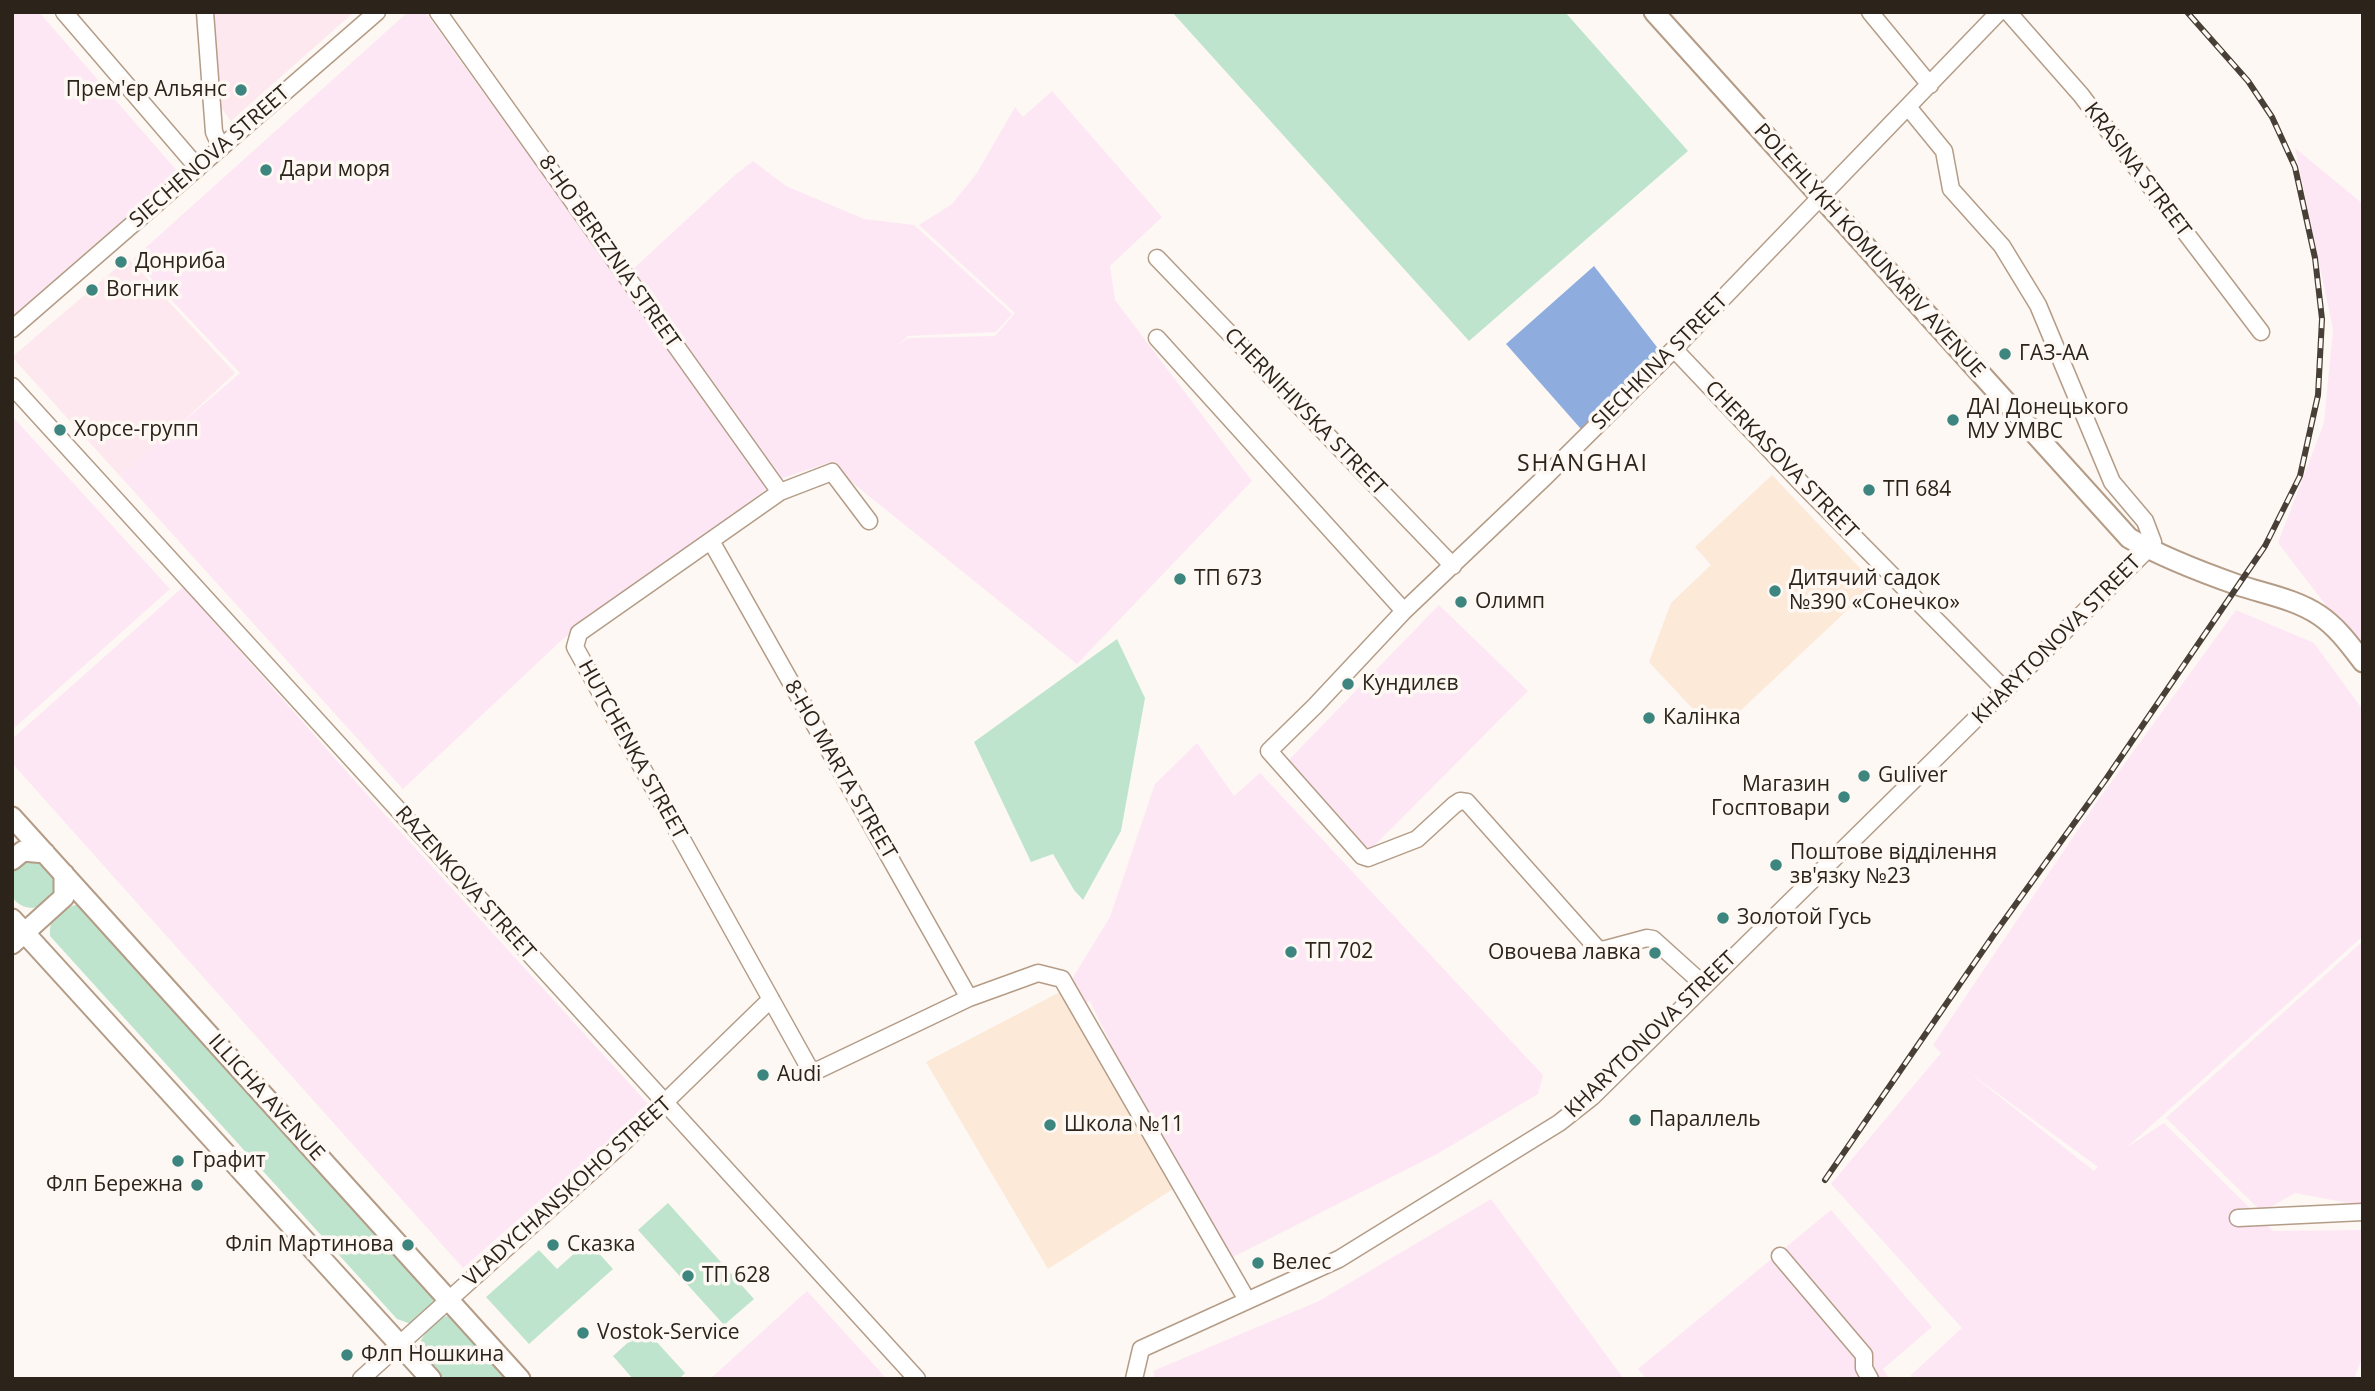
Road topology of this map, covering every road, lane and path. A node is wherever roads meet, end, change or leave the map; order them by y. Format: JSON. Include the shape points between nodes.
{"nodes":[{"id":1,"x":64,"y":12,"type":"edge"},
{"id":2,"x":205,"y":12,"type":"edge"},
{"id":3,"x":377,"y":12,"type":"edge"},
{"id":4,"x":438,"y":12,"type":"edge"},
{"id":5,"x":1654,"y":12,"type":"edge"},
{"id":6,"x":1870,"y":12,"type":"edge"},
{"id":7,"x":1999,"y":12,"type":"edge"},
{"id":8,"x":2008,"y":12,"type":"edge"},
{"id":9,"x":1930,"y":85,"type":"junction"},
{"id":10,"x":1908,"y":107,"type":"junction"},
{"id":11,"x":221,"y":148,"type":"junction"},
{"id":12,"x":198,"y":168,"type":"junction"},
{"id":13,"x":1820,"y":198,"type":"junction"},
{"id":14,"x":1157,"y":258,"type":"dead end"},
{"id":15,"x":12,"y":329,"type":"edge"},
{"id":16,"x":2261,"y":332,"type":"dead end"},
{"id":17,"x":1157,"y":338,"type":"dead end"},
{"id":18,"x":1674,"y":349,"type":"junction"},
{"id":19,"x":12,"y":386,"type":"edge"},
{"id":20,"x":780,"y":492,"type":"junction"},
{"id":21,"x":869,"y":521,"type":"dead end"},
{"id":22,"x":711,"y":541,"type":"junction"},
{"id":23,"x":2148,"y":549,"type":"junction"},
{"id":24,"x":1453,"y":566,"type":"junction"},
{"id":25,"x":1404,"y":611,"type":"junction"},
{"id":26,"x":2363,"y":662,"type":"edge"},
{"id":27,"x":2006,"y":691,"type":"junction"},
{"id":28,"x":12,"y":817,"type":"edge"},
{"id":29,"x":44,"y":853,"type":"junction"},
{"id":30,"x":12,"y":860,"type":"edge"},
{"id":31,"x":64,"y":874,"type":"junction"},
{"id":32,"x":16,"y":932,"type":"edge"},
{"id":33,"x":1704,"y":985,"type":"junction"},
{"id":34,"x":970,"y":998,"type":"junction"},
{"id":35,"x":771,"y":999,"type":"junction"},
{"id":36,"x":666,"y":1103,"type":"junction"},
{"id":37,"x":2363,"y":1212,"type":"edge"},
{"id":38,"x":2238,"y":1217,"type":"dead end"},
{"id":39,"x":1780,"y":1256,"type":"dead end"},
{"id":40,"x":1247,"y":1300,"type":"junction"},
{"id":41,"x":449,"y":1301,"type":"junction"},
{"id":42,"x":400,"y":1345,"type":"junction"},
{"id":43,"x":360,"y":1379,"type":"edge"},
{"id":44,"x":431,"y":1379,"type":"edge"},
{"id":45,"x":520,"y":1379,"type":"edge"},
{"id":46,"x":917,"y":1379,"type":"edge"},
{"id":47,"x":1134,"y":1379,"type":"edge"},
{"id":48,"x":1870,"y":1379,"type":"edge"}],
"edges":[{"from":1,"to":12,"type":"street"},
{"from":2,"to":11,"type":"street","via":[[214,132]]},
{"from":3,"to":11,"type":"street","name":"SIECHENOVA STREET"},
{"from":4,"to":20,"type":"street","name":"8-HO BEREZNIA STREET"},
{"from":5,"to":13,"type":"main road","name":"POLEHLYKH KOMUNARIV AVENUE"},
{"from":6,"to":9,"type":"street"},
{"from":7,"to":9,"type":"street","name":"SIECHKINA STREET"},
{"from":8,"to":16,"type":"street","name":"KRASINA STREET","via":[[2081,95]]},
{"from":9,"to":10,"type":"street","name":"SIECHKINA STREET"},
{"from":10,"to":13,"type":"street","name":"SIECHKINA STREET"},
{"from":10,"to":23,"type":"street","via":[[1944,151],[1951,189],[2002,246],[2038,305],[2112,482],[2145,521],[2153,542]]},
{"from":11,"to":12,"type":"street","name":"SIECHENOVA STREET"},
{"from":12,"to":15,"type":"street","name":"SIECHENOVA STREET"},
{"from":13,"to":18,"type":"street","name":"SIECHKINA STREET"},
{"from":13,"to":23,"type":"main road","name":"POLEHLYKH KOMUNARIV AVENUE","via":[[2129,537]]},
{"from":14,"to":24,"type":"street","name":"CHERNIHIVSKA STREET"},
{"from":17,"to":25,"type":"street"},
{"from":18,"to":24,"type":"street","name":"SIECHKINA STREET"},
{"from":18,"to":27,"type":"street","name":"CHERKASOVA STREET"},
{"from":19,"to":36,"type":"street","name":"RAZENKOVA STREET"},
{"from":20,"to":21,"type":"street","name":"HUTCHENKA STREET","via":[[832,472]]},
{"from":20,"to":22,"type":"street","name":"HUTCHENKA STREET"},
{"from":22,"to":34,"type":"street","name":"8-HO MARTA STREET"},
{"from":22,"to":35,"type":"street","name":"HUTCHENKA STREET","via":[[579,633],[575,647]]},
{"from":23,"to":26,"type":"main road","name":"POLEHLYKH KOMUNARIV AVENUE","via":[[2317,614]]},
{"from":23,"to":27,"type":"street","name":"KHARYTONOVA STREET"},
{"from":24,"to":25,"type":"street","name":"SIECHKINA STREET"},
{"from":25,"to":33,"type":"street","name":"SIECHKINA STREET","via":[[1269,751],[1368,858],[1417,839],[1454,805],[1467,802],[1595,947],[1600,950],[1653,939]]},
{"from":27,"to":33,"type":"street","name":"KHARYTONOVA STREET"},
{"from":28,"to":29,"type":"main road","name":"ILLICHA AVENUE"},
{"from":29,"to":30,"type":"main road","via":[[23,851]]},
{"from":29,"to":31,"type":"main road","name":"ILLICHA AVENUE"},
{"from":31,"to":32,"type":"main road","via":[[64,897]]},
{"from":31,"to":41,"type":"main road","name":"ILLICHA AVENUE"},
{"from":32,"to":42,"type":"main road"},
{"from":33,"to":40,"type":"street","name":"KHARYTONOVA STREET","via":[[1592,1097],[1559,1123],[1339,1259]]},
{"from":34,"to":35,"type":"street","name":"HUTCHENKA STREET","via":[[812,1073]]},
{"from":34,"to":40,"type":"street","via":[[1038,973],[1062,979]]},
{"from":35,"to":36,"type":"street","name":"VLADYCHANSKOHO STREET"},
{"from":36,"to":41,"type":"street","name":"VLADYCHANSKOHO STREET"},
{"from":36,"to":46,"type":"street","name":"RAZENKOVA STREET"},
{"from":37,"to":38,"type":"street"},
{"from":39,"to":48,"type":"street","via":[[1864,1355]]},
{"from":40,"to":47,"type":"street","name":"KHARYTONOVA STREET","via":[[1141,1349]]},
{"from":41,"to":42,"type":"street","name":"VLADYCHANSKOHO STREET"},
{"from":41,"to":45,"type":"main road","name":"ILLICHA AVENUE"},
{"from":42,"to":43,"type":"street","name":"VLADYCHANSKOHO STREET"},
{"from":42,"to":44,"type":"main road"}]}
